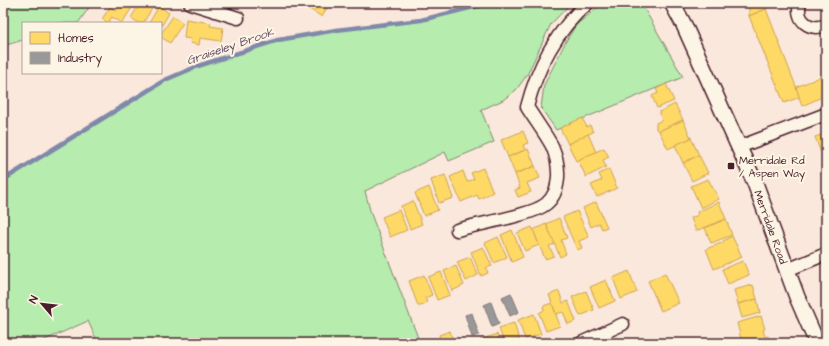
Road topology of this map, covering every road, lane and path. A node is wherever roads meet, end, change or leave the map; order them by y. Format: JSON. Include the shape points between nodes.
{"nodes":[{"id":1,"x":190,"y":3,"type":"edge"},
{"id":2,"x":588,"y":3,"type":"edge"},
{"id":3,"x":672,"y":3,"type":"edge"},
{"id":4,"x":800,"y":3,"type":"edge"},
{"id":5,"x":238,"y":18,"type":"dead end"},
{"id":6,"x":826,"y":25,"type":"edge"},
{"id":7,"x":826,"y":114,"type":"edge"},
{"id":8,"x":739,"y":147,"type":"junction"},
{"id":9,"x":457,"y":230,"type":"dead end"},
{"id":10,"x":826,"y":254,"type":"edge"},
{"id":11,"x":787,"y":270,"type":"junction"},
{"id":12,"x":624,"y":324,"type":"dead end"},
{"id":13,"x":583,"y":343,"type":"edge"},
{"id":14,"x":817,"y":343,"type":"edge"}],
"edges":[{"from":1,"to":5,"type":"street"},
{"from":2,"to":9,"type":"street","via":[[573,15],[555,42],[532,89],[527,107],[552,147],[557,160],[559,174],[553,195],[546,204],[530,212]]},
{"from":3,"to":8,"type":"street","name":"Merridale Road"},
{"from":4,"to":6,"type":"street","via":[[798,11],[803,22],[814,28]]},
{"from":7,"to":8,"type":"street"},
{"from":8,"to":11,"type":"street","name":"Merridale Road"},
{"from":10,"to":11,"type":"street"},
{"from":11,"to":14,"type":"street","name":"Merridale Road"},
{"from":12,"to":13,"type":"street"}]}
